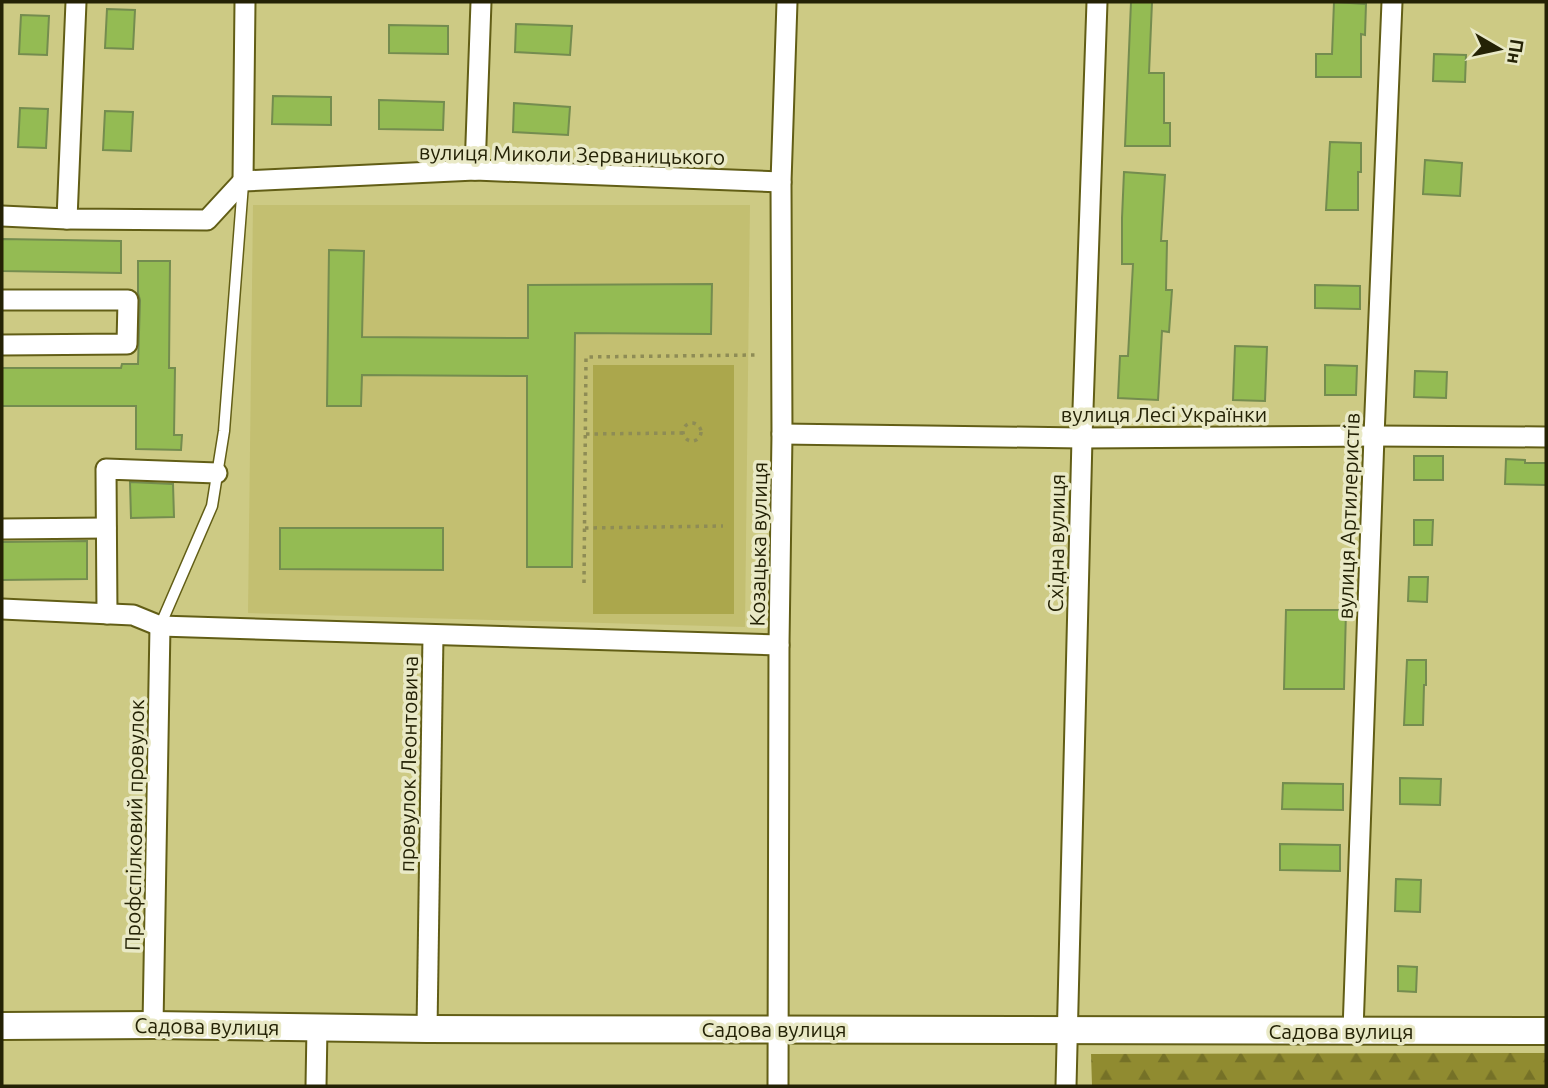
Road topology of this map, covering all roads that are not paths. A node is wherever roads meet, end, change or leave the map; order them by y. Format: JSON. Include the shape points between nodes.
{"nodes":[{"id":1,"x":76,"y":2,"type":"edge"},
{"id":2,"x":244,"y":2,"type":"edge"},
{"id":3,"x":481,"y":2,"type":"edge"},
{"id":4,"x":787,"y":2,"type":"edge"},
{"id":5,"x":1097,"y":2,"type":"edge"},
{"id":6,"x":1392,"y":2,"type":"edge"},
{"id":7,"x":475,"y":170,"type":"junction"},
{"id":8,"x":243,"y":181,"type":"junction"},
{"id":9,"x":781,"y":182,"type":"junction"},
{"id":10,"x":2,"y":216,"type":"edge"},
{"id":11,"x":67,"y":219,"type":"junction"},
{"id":12,"x":2,"y":300,"type":"edge"},
{"id":13,"x":2,"y":345,"type":"edge"},
{"id":14,"x":782,"y":433,"type":"junction"},
{"id":15,"x":1374,"y":436,"type":"junction"},
{"id":16,"x":1546,"y":437,"type":"edge"},
{"id":17,"x":1082,"y":438,"type":"junction"},
{"id":18,"x":217,"y":473,"type":"junction"},
{"id":19,"x":106,"y":528,"type":"junction"},
{"id":20,"x":2,"y":529,"type":"edge"},
{"id":21,"x":2,"y":609,"type":"edge"},
{"id":22,"x":107,"y":614,"type":"junction"},
{"id":23,"x":160,"y":626,"type":"junction"},
{"id":24,"x":433,"y":635,"type":"junction"},
{"id":25,"x":779,"y":645,"type":"junction"},
{"id":26,"x":153,"y":1025,"type":"junction"},
{"id":27,"x":2,"y":1026,"type":"edge"},
{"id":28,"x":317,"y":1027,"type":"junction"},
{"id":29,"x":426,"y":1029,"type":"junction"},
{"id":30,"x":779,"y":1029,"type":"junction"},
{"id":31,"x":1066,"y":1031,"type":"junction"},
{"id":32,"x":1353,"y":1031,"type":"junction"},
{"id":33,"x":1546,"y":1031,"type":"edge"},
{"id":34,"x":316,"y":1086,"type":"edge"},
{"id":35,"x":778,"y":1086,"type":"edge"},
{"id":36,"x":1066,"y":1086,"type":"edge"}],
"edges":[{"from":1,"to":11,"type":"street"},
{"from":2,"to":8,"type":"street"},
{"from":3,"to":7,"type":"street"},
{"from":4,"to":9,"type":"street","name":"Козацька вулиця"},
{"from":5,"to":17,"type":"street","name":"Східна вулиця"},
{"from":6,"to":15,"type":"street","name":"вулиця Артилеристів"},
{"from":7,"to":8,"type":"street","name":"вулиця Миколи Зерваницького"},
{"from":7,"to":9,"type":"street","name":"вулиця Миколи Зерваницького"},
{"from":8,"to":11,"type":"street","via":[[207,220]]},
{"from":8,"to":18,"type":"lane"},
{"from":9,"to":14,"type":"street","name":"Козацька вулиця"},
{"from":10,"to":11,"type":"street"},
{"from":12,"to":13,"type":"street","via":[[128,300],[127,344]]},
{"from":14,"to":17,"type":"street","name":"вулиця Лесі Українки"},
{"from":14,"to":25,"type":"street","name":"Козацька вулиця"},
{"from":15,"to":16,"type":"street","name":"вулиця Лесі Українки"},
{"from":15,"to":17,"type":"street","name":"вулиця Лесі Українки"},
{"from":15,"to":32,"type":"street","name":"вулиця Артилеристів"},
{"from":17,"to":31,"type":"street","name":"Східна вулиця"},
{"from":18,"to":19,"type":"street","via":[[106,469]]},
{"from":18,"to":23,"type":"lane","via":[[212,506]]},
{"from":19,"to":20,"type":"street"},
{"from":19,"to":22,"type":"street"},
{"from":21,"to":22,"type":"street"},
{"from":22,"to":23,"type":"street","via":[[133,615]]},
{"from":23,"to":24,"type":"street"},
{"from":23,"to":26,"type":"street","name":"Профспілковий провулок"},
{"from":24,"to":25,"type":"street","name":"провулок Леонтовича"},
{"from":24,"to":29,"type":"street","name":"провулок Леонтовича"},
{"from":25,"to":30,"type":"street","name":"Козацька вулиця"},
{"from":26,"to":27,"type":"street","name":"Садова вулиця"},
{"from":26,"to":28,"type":"street","name":"Садова вулиця"},
{"from":28,"to":29,"type":"street","name":"Садова вулиця"},
{"from":28,"to":34,"type":"street"},
{"from":29,"to":30,"type":"street","name":"Садова вулиця"},
{"from":30,"to":31,"type":"street","name":"Садова вулиця"},
{"from":30,"to":35,"type":"street","name":"Козацька вулиця"},
{"from":31,"to":32,"type":"street","name":"Садова вулиця"},
{"from":31,"to":36,"type":"street","name":"Східна вулиця"},
{"from":32,"to":33,"type":"street","name":"Садова вулиця"}]}
